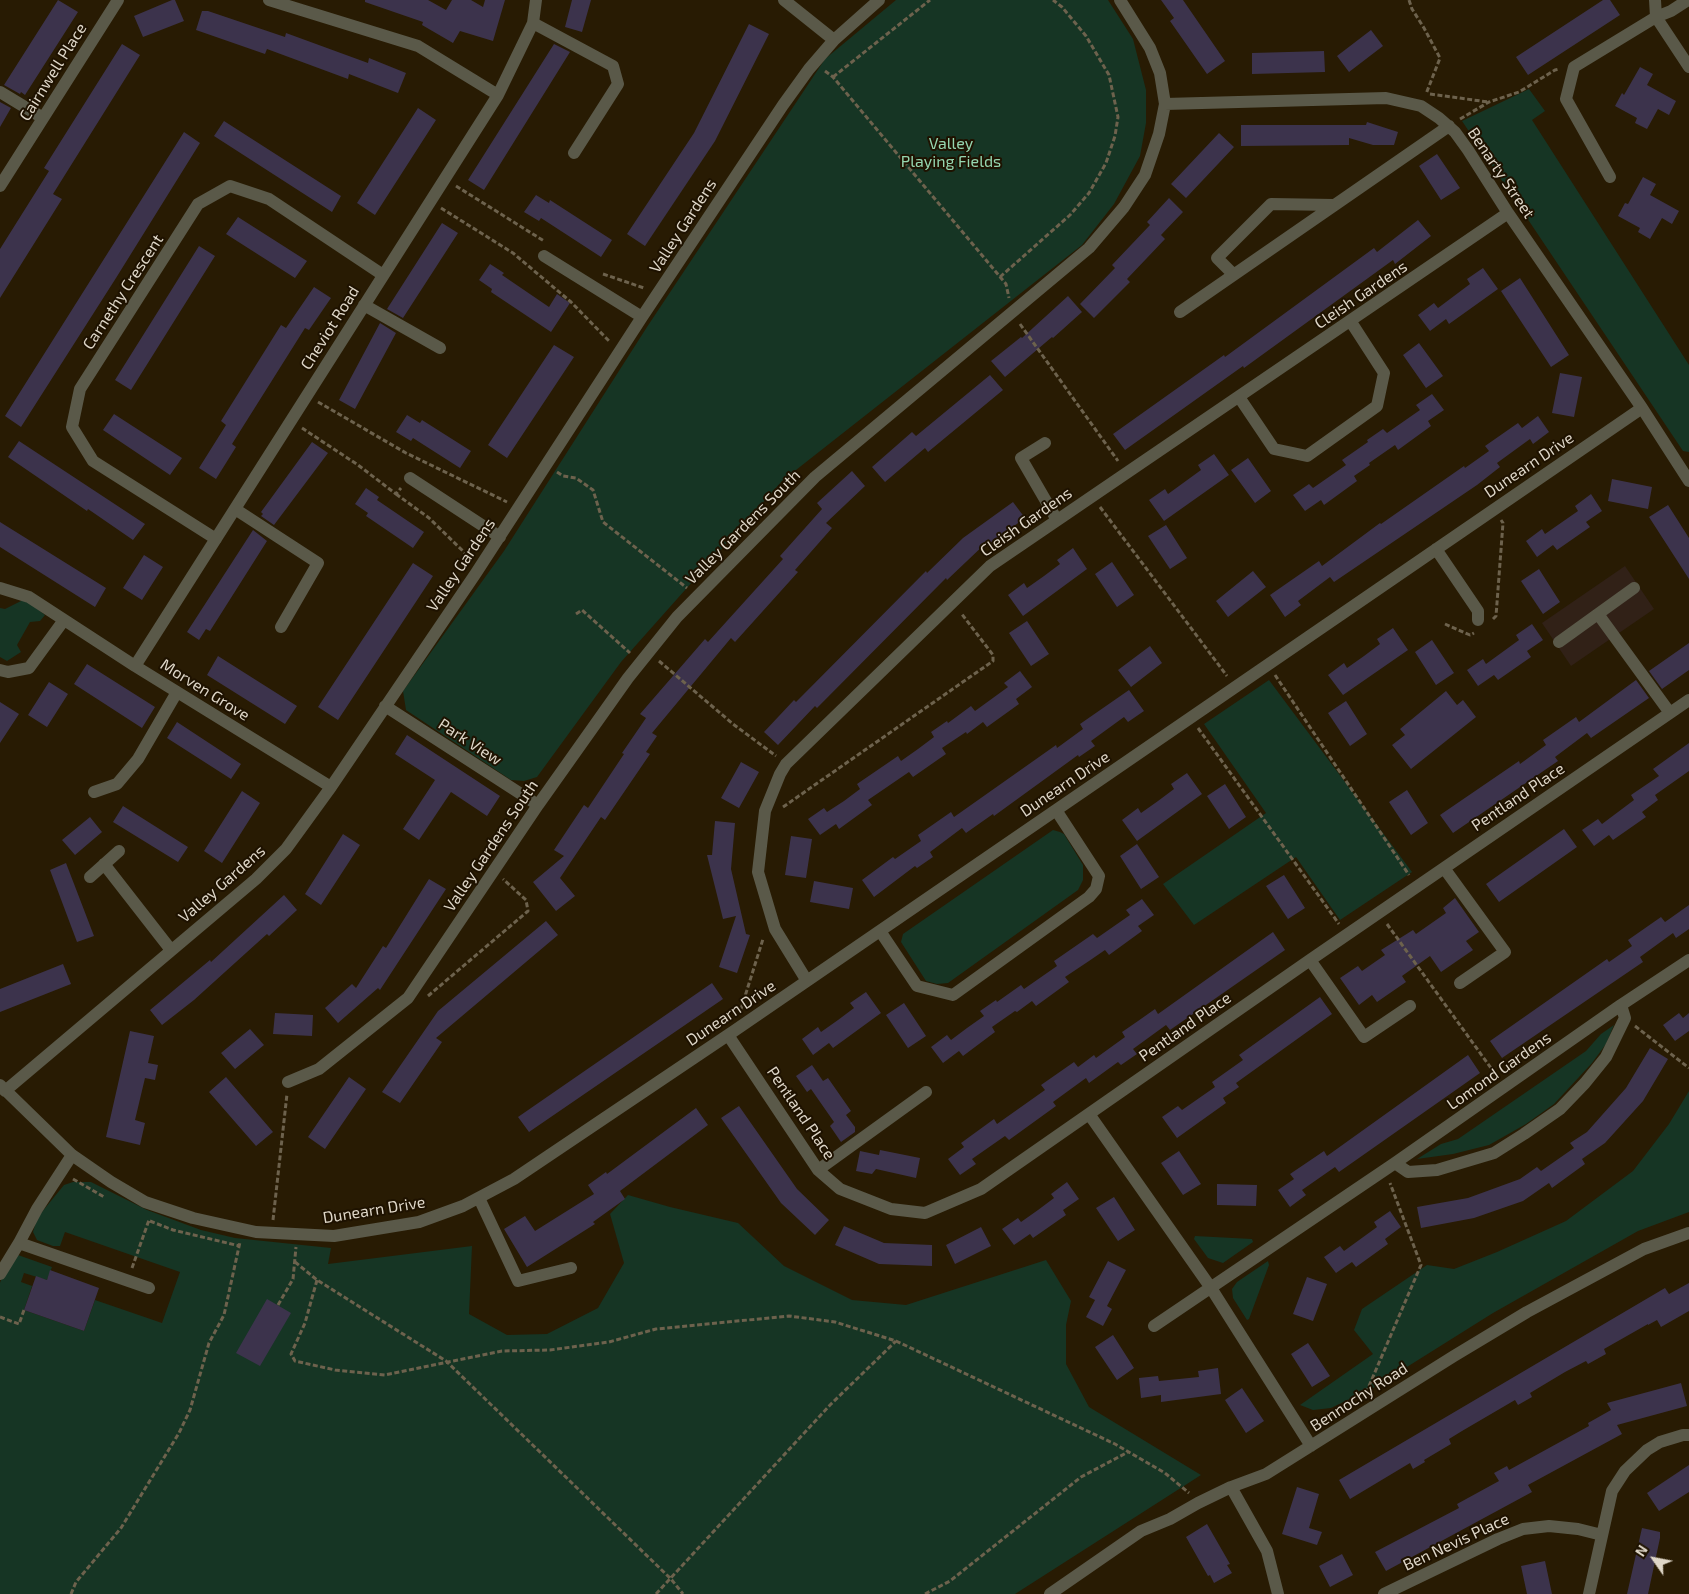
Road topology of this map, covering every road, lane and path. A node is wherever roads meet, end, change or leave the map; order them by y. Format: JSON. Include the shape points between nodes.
{"nodes":[{"id":1,"x":118,"y":0,"type":"edge"},
{"id":2,"x":269,"y":0,"type":"edge"},
{"id":3,"x":536,"y":0,"type":"edge"},
{"id":4,"x":784,"y":0,"type":"edge"},
{"id":5,"x":880,"y":0,"type":"edge"},
{"id":6,"x":930,"y":0,"type":"edge"},
{"id":7,"x":1053,"y":0,"type":"edge"},
{"id":8,"x":1120,"y":0,"type":"edge"},
{"id":9,"x":1409,"y":0,"type":"edge"},
{"id":10,"x":1655,"y":0,"type":"edge"},
{"id":11,"x":1688,"y":0,"type":"edge"},
{"id":12,"x":1656,"y":17,"type":"junction"},
{"id":13,"x":533,"y":23,"type":"junction"},
{"id":14,"x":834,"y":40,"type":"junction"},
{"id":15,"x":1574,"y":67,"type":"junction"},
{"id":16,"x":1689,"y":67,"type":"edge"},
{"id":17,"x":809,"y":69,"type":"junction"},
{"id":18,"x":833,"y":77,"type":"junction"},
{"id":19,"x":0,"y":92,"type":"edge"},
{"id":20,"x":1426,"y":93,"type":"junction"},
{"id":21,"x":498,"y":95,"type":"junction"},
{"id":22,"x":1489,"y":102,"type":"junction"},
{"id":23,"x":1165,"y":104,"type":"junction"},
{"id":24,"x":1421,"y":106,"type":"junction"},
{"id":25,"x":43,"y":118,"type":"junction"},
{"id":26,"x":1449,"y":126,"type":"junction"},
{"id":27,"x":574,"y":153,"type":"dead end"},
{"id":28,"x":1610,"y":177,"type":"dead end"},
{"id":29,"x":444,"y":179,"type":"junction"},
{"id":30,"x":0,"y":186,"type":"edge"},
{"id":31,"x":430,"y":202,"type":"junction"},
{"id":32,"x":1334,"y":205,"type":"junction"},
{"id":33,"x":1508,"y":213,"type":"junction"},
{"id":34,"x":544,"y":256,"type":"joint"},
{"id":35,"x":601,"y":273,"type":"dead end"},
{"id":36,"x":1233,"y":274,"type":"junction"},
{"id":37,"x":383,"y":275,"type":"junction"},
{"id":38,"x":1000,"y":277,"type":"junction"},
{"id":39,"x":659,"y":292,"type":"junction"},
{"id":40,"x":364,"y":305,"type":"junction"},
{"id":41,"x":1180,"y":312,"type":"dead end"},
{"id":42,"x":1012,"y":313,"type":"junction"},
{"id":43,"x":642,"y":317,"type":"junction"},
{"id":44,"x":1351,"y":322,"type":"junction"},
{"id":45,"x":440,"y":348,"type":"dead end"},
{"id":46,"x":620,"y":351,"type":"junction"},
{"id":47,"x":307,"y":395,"type":"junction"},
{"id":48,"x":1240,"y":397,"type":"junction"},
{"id":49,"x":1642,"y":408,"type":"junction"},
{"id":50,"x":291,"y":421,"type":"junction"},
{"id":51,"x":1045,"y":443,"type":"dead end"},
{"id":52,"x":555,"y":453,"type":"junction"},
{"id":53,"x":1127,"y":474,"type":"junction"},
{"id":54,"x":410,"y":478,"type":"joint"},
{"id":55,"x":1689,"y":481,"type":"edge"},
{"id":56,"x":396,"y":494,"type":"junction"},
{"id":57,"x":1092,"y":496,"type":"junction"},
{"id":58,"x":518,"y":508,"type":"junction"},
{"id":59,"x":235,"y":510,"type":"junction"},
{"id":60,"x":1501,"y":519,"type":"dead end"},
{"id":61,"x":1057,"y":520,"type":"junction"},
{"id":62,"x":500,"y":537,"type":"junction"},
{"id":63,"x":216,"y":539,"type":"junction"},
{"id":64,"x":1436,"y":549,"type":"junction"},
{"id":65,"x":476,"y":573,"type":"junction"},
{"id":66,"x":0,"y":588,"type":"edge"},
{"id":67,"x":1634,"y":588,"type":"dead end"},
{"id":68,"x":697,"y":596,"type":"junction"},
{"id":69,"x":952,"y":603,"type":"junction"},
{"id":70,"x":576,"y":614,"type":"dead end"},
{"id":71,"x":1598,"y":614,"type":"junction"},
{"id":72,"x":64,"y":620,"type":"junction"},
{"id":73,"x":1445,"y":624,"type":"dead end"},
{"id":74,"x":1482,"y":624,"type":"junction"},
{"id":75,"x":281,"y":627,"type":"dead end"},
{"id":76,"x":1559,"y":642,"type":"dead end"},
{"id":77,"x":649,"y":652,"type":"junction"},
{"id":78,"x":640,"y":663,"type":"junction"},
{"id":79,"x":135,"y":666,"type":"junction"},
{"id":80,"x":0,"y":670,"type":"edge"},
{"id":81,"x":1275,"y":674,"type":"dead end"},
{"id":82,"x":1235,"y":686,"type":"junction"},
{"id":83,"x":177,"y":692,"type":"junction"},
{"id":84,"x":1689,"y":700,"type":"edge"},
{"id":85,"x":385,"y":706,"type":"junction"},
{"id":86,"x":1670,"y":713,"type":"junction"},
{"id":87,"x":1190,"y":718,"type":"junction"},
{"id":88,"x":764,"y":747,"type":"dead end"},
{"id":89,"x":330,"y":787,"type":"junction"},
{"id":90,"x":94,"y":792,"type":"dead end"},
{"id":91,"x":538,"y":806,"type":"junction"},
{"id":92,"x":1056,"y":810,"type":"junction"},
{"id":93,"x":764,"y":820,"type":"junction"},
{"id":94,"x":119,"y":851,"type":"dead end"},
{"id":95,"x":104,"y":864,"type":"junction"},
{"id":96,"x":1444,"y":868,"type":"junction"},
{"id":97,"x":494,"y":871,"type":"junction"},
{"id":98,"x":90,"y":877,"type":"dead end"},
{"id":99,"x":1417,"y":886,"type":"junction"},
{"id":100,"x":771,"y":915,"type":"junction"},
{"id":101,"x":1384,"y":920,"type":"dead end"},
{"id":102,"x":880,"y":931,"type":"junction"},
{"id":103,"x":1346,"y":935,"type":"junction"},
{"id":104,"x":171,"y":950,"type":"junction"},
{"id":105,"x":1310,"y":960,"type":"junction"},
{"id":106,"x":1689,"y":960,"type":"edge"},
{"id":107,"x":807,"y":981,"type":"junction"},
{"id":108,"x":1460,"y":983,"type":"dead end"},
{"id":109,"x":408,"y":998,"type":"junction"},
{"id":110,"x":1621,"y":1005,"type":"junction"},
{"id":111,"x":1410,"y":1006,"type":"dead end"},
{"id":112,"x":1625,"y":1018,"type":"junction"},
{"id":113,"x":731,"y":1033,"type":"junction"},
{"id":114,"x":1689,"y":1068,"type":"edge"},
{"id":115,"x":1498,"y":1077,"type":"dead end"},
{"id":116,"x":288,"y":1082,"type":"joint"},
{"id":117,"x":2,"y":1088,"type":"edge"},
{"id":118,"x":926,"y":1092,"type":"dead end"},
{"id":119,"x":1089,"y":1114,"type":"junction"},
{"id":120,"x":72,"y":1155,"type":"junction"},
{"id":121,"x":1395,"y":1164,"type":"junction"},
{"id":122,"x":818,"y":1170,"type":"junction"},
{"id":123,"x":1390,"y":1182,"type":"dead end"},
{"id":124,"x":479,"y":1198,"type":"junction"},
{"id":125,"x":154,"y":1205,"type":"junction"},
{"id":126,"x":239,"y":1229,"type":"junction"},
{"id":127,"x":272,"y":1233,"type":"junction"},
{"id":128,"x":1689,"y":1233,"type":"edge"},
{"id":129,"x":297,"y":1235,"type":"junction"},
{"id":130,"x":19,"y":1243,"type":"junction"},
{"id":131,"x":295,"y":1262,"type":"junction"},
{"id":132,"x":571,"y":1268,"type":"dead end"},
{"id":133,"x":0,"y":1274,"type":"edge"},
{"id":134,"x":128,"y":1280,"type":"junction"},
{"id":135,"x":317,"y":1280,"type":"junction"},
{"id":136,"x":149,"y":1288,"type":"dead end"},
{"id":137,"x":1211,"y":1288,"type":"junction"},
{"id":138,"x":278,"y":1306,"type":"dead end"},
{"id":139,"x":24,"y":1310,"type":"dead end"},
{"id":140,"x":0,"y":1317,"type":"edge"},
{"id":141,"x":1154,"y":1326,"type":"dead end"},
{"id":142,"x":896,"y":1341,"type":"junction"},
{"id":143,"x":446,"y":1361,"type":"junction"},
{"id":144,"x":1366,"y":1393,"type":"dead end"},
{"id":145,"x":1689,"y":1435,"type":"edge"},
{"id":146,"x":1311,"y":1446,"type":"junction"},
{"id":147,"x":1129,"y":1452,"type":"junction"},
{"id":148,"x":1231,"y":1487,"type":"junction"},
{"id":149,"x":1189,"y":1493,"type":"dead end"},
{"id":150,"x":1602,"y":1535,"type":"junction"},
{"id":151,"x":671,"y":1579,"type":"junction"},
{"id":152,"x":71,"y":1594,"type":"edge"},
{"id":153,"x":656,"y":1594,"type":"edge"},
{"id":154,"x":683,"y":1594,"type":"edge"},
{"id":155,"x":925,"y":1594,"type":"edge"},
{"id":156,"x":1050,"y":1594,"type":"edge"},
{"id":157,"x":1278,"y":1594,"type":"edge"},
{"id":158,"x":1384,"y":1594,"type":"edge"},
{"id":159,"x":1589,"y":1594,"type":"edge"}],
"edges":[{"from":1,"to":25,"type":"street","name":"Cairnwell Place"},
{"from":2,"to":21,"type":"street","via":[[418,46]]},
{"from":3,"to":13,"type":"street","name":"Cheviot Road"},
{"from":4,"to":14,"type":"street"},
{"from":5,"to":14,"type":"street","name":"Valley Gardens"},
{"from":6,"to":18,"type":"path"},
{"from":7,"to":38,"type":"path","via":[[1086,36],[1109,75],[1118,117],[1115,136],[1106,163],[1089,193],[1070,215]]},
{"from":8,"to":23,"type":"street","name":"Valley Gardens South","via":[[1150,48],[1160,73]]},
{"from":9,"to":20,"type":"path","via":[[1440,58]]},
{"from":10,"to":12,"type":"street"},
{"from":11,"to":12,"type":"street"},
{"from":12,"to":15,"type":"street"},
{"from":12,"to":16,"type":"street"},
{"from":13,"to":21,"type":"street","name":"Cheviot Road"},
{"from":13,"to":27,"type":"street","via":[[613,66],[618,84]]},
{"from":14,"to":17,"type":"street","name":"Valley Gardens"},
{"from":15,"to":22,"type":"path","via":[[1555,70],[1519,92]]},
{"from":15,"to":28,"type":"street","via":[[1566,99]]},
{"from":17,"to":18,"type":"path","via":[[820,78],[825,71]]},
{"from":17,"to":39,"type":"street","name":"Valley Gardens"},
{"from":18,"to":38,"type":"path"},
{"from":19,"to":25,"type":"street"},
{"from":20,"to":22,"type":"path"},
{"from":20,"to":24,"type":"path"},
{"from":21,"to":29,"type":"street","name":"Cheviot Road"},
{"from":22,"to":26,"type":"path"},
{"from":23,"to":24,"type":"street","name":"Benarty Street","via":[[1386,98]]},
{"from":23,"to":42,"type":"street","name":"Valley Gardens South","via":[[1145,175],[1124,207],[1089,248]]},
{"from":24,"to":26,"type":"street","name":"Benarty Street"},
{"from":25,"to":30,"type":"street","name":"Cairnwell Place"},
{"from":26,"to":32,"type":"street"},
{"from":26,"to":33,"type":"street","name":"Benarty Street"},
{"from":29,"to":31,"type":"street","name":"Cheviot Road"},
{"from":29,"to":34,"type":"path","via":[[546,242]]},
{"from":31,"to":37,"type":"street","name":"Cheviot Road"},
{"from":31,"to":46,"type":"path","via":[[513,253],[571,302]]},
{"from":32,"to":36,"type":"street"},
{"from":32,"to":36,"type":"street","via":[[1270,204],[1217,258]]},
{"from":33,"to":44,"type":"street","name":"Cleish Gardens"},
{"from":33,"to":49,"type":"street","name":"Benarty Street"},
{"from":34,"to":43,"type":"street"},
{"from":35,"to":39,"type":"path"},
{"from":36,"to":41,"type":"street"},
{"from":37,"to":40,"type":"street","name":"Cheviot Road"},
{"from":37,"to":63,"type":"street","name":"Carnethy Crescent","via":[[269,199],[230,186],[198,204],[80,389],[72,427],[93,461]]},
{"from":38,"to":42,"type":"path","via":[[1006,284]]},
{"from":39,"to":43,"type":"street","name":"Valley Gardens"},
{"from":40,"to":45,"type":"street"},
{"from":40,"to":47,"type":"street","name":"Cheviot Road"},
{"from":42,"to":53,"type":"path"},
{"from":42,"to":68,"type":"street","name":"Valley Gardens South","via":[[815,477]]},
{"from":43,"to":46,"type":"street","name":"Valley Gardens"},
{"from":44,"to":48,"type":"street","name":"Cleish Gardens"},
{"from":44,"to":48,"type":"street","via":[[1384,373],[1377,406],[1307,456],[1274,449]]},
{"from":46,"to":52,"type":"street","name":"Valley Gardens"},
{"from":47,"to":50,"type":"street","name":"Cheviot Road"},
{"from":47,"to":58,"type":"path","via":[[406,453]]},
{"from":48,"to":53,"type":"street","name":"Cleish Gardens"},
{"from":49,"to":55,"type":"street","name":"Benarty Street"},
{"from":49,"to":64,"type":"street","name":"Dunearn Drive"},
{"from":50,"to":56,"type":"path"},
{"from":50,"to":59,"type":"street","name":"Cheviot Road"},
{"from":51,"to":61,"type":"street","via":[[1021,458]]},
{"from":52,"to":58,"type":"street","name":"Valley Gardens"},
{"from":52,"to":68,"type":"path","via":[[561,457],[554,469],[563,476],[576,478],[593,490],[603,522]]},
{"from":53,"to":57,"type":"street","name":"Cleish Gardens"},
{"from":54,"to":56,"type":"path"},
{"from":54,"to":62,"type":"street"},
{"from":56,"to":65,"type":"path","via":[[429,518],[464,552]]},
{"from":57,"to":61,"type":"street","name":"Cleish Gardens"},
{"from":57,"to":82,"type":"path"},
{"from":58,"to":62,"type":"street","name":"Valley Gardens"},
{"from":59,"to":63,"type":"street","name":"Cheviot Road"},
{"from":59,"to":75,"type":"street","via":[[318,563]]},
{"from":60,"to":74,"type":"path","via":[[1496,616]]},
{"from":61,"to":69,"type":"street","name":"Cleish Gardens","via":[[990,566]]},
{"from":62,"to":65,"type":"street","name":"Valley Gardens"},
{"from":63,"to":79,"type":"street","name":"Cheviot Road"},
{"from":64,"to":74,"type":"street","via":[[1478,611]]},
{"from":64,"to":82,"type":"street","name":"Dunearn Drive"},
{"from":65,"to":85,"type":"street","name":"Valley Gardens"},
{"from":66,"to":72,"type":"street","name":"Morven Grove","via":[[29,597]]},
{"from":67,"to":71,"type":"street"},
{"from":68,"to":77,"type":"street","name":"Valley Gardens South"},
{"from":69,"to":93,"type":"street","name":"Cleish Gardens","via":[[786,764]]},
{"from":69,"to":93,"type":"path","via":[[993,655],[992,662]]},
{"from":70,"to":78,"type":"path","via":[[582,610]]},
{"from":71,"to":76,"type":"street"},
{"from":71,"to":86,"type":"street"},
{"from":72,"to":79,"type":"street","name":"Morven Grove"},
{"from":72,"to":80,"type":"street","via":[[29,668],[8,672]]},
{"from":73,"to":74,"type":"path","via":[[1470,635]]},
{"from":77,"to":78,"type":"street","name":"Valley Gardens South"},
{"from":77,"to":88,"type":"path"},
{"from":78,"to":91,"type":"street","name":"Valley Gardens South"},
{"from":79,"to":83,"type":"street","name":"Morven Grove"},
{"from":81,"to":99,"type":"path"},
{"from":82,"to":87,"type":"street","name":"Dunearn Drive"},
{"from":83,"to":89,"type":"street","name":"Morven Grove"},
{"from":83,"to":90,"type":"street","via":[[138,759],[117,784]]},
{"from":84,"to":86,"type":"street","name":"Pentland Place"},
{"from":85,"to":89,"type":"street","name":"Valley Gardens"},
{"from":85,"to":91,"type":"street","name":"Park View"},
{"from":86,"to":96,"type":"street","name":"Pentland Place"},
{"from":87,"to":92,"type":"street","name":"Dunearn Drive"},
{"from":87,"to":103,"type":"path"},
{"from":89,"to":104,"type":"street","name":"Valley Gardens","via":[[286,848],[256,879]]},
{"from":91,"to":97,"type":"street","name":"Valley Gardens South"},
{"from":92,"to":102,"type":"street","name":"Dunearn Drive"},
{"from":92,"to":102,"type":"street","via":[[1099,876],[1096,889],[953,995],[917,986]]},
{"from":93,"to":100,"type":"street","name":"Cleish Gardens","via":[[758,872]]},
{"from":94,"to":95,"type":"street"},
{"from":95,"to":98,"type":"street"},
{"from":95,"to":104,"type":"street"},
{"from":96,"to":99,"type":"street","name":"Pentland Place"},
{"from":96,"to":108,"type":"street","via":[[1505,952]]},
{"from":97,"to":109,"type":"street","name":"Valley Gardens South"},
{"from":97,"to":109,"type":"path","via":[[526,900],[528,911],[426,998]]},
{"from":99,"to":103,"type":"street","name":"Pentland Place"},
{"from":100,"to":107,"type":"street","name":"Cleish Gardens","via":[[775,929]]},
{"from":100,"to":113,"type":"path"},
{"from":101,"to":115,"type":"path"},
{"from":102,"to":107,"type":"street","name":"Dunearn Drive"},
{"from":103,"to":105,"type":"street","name":"Pentland Place"},
{"from":104,"to":117,"type":"street","name":"Valley Gardens"},
{"from":105,"to":111,"type":"street","via":[[1364,1037]]},
{"from":105,"to":119,"type":"street","name":"Pentland Place"},
{"from":106,"to":110,"type":"street","name":"Lomond Gardens"},
{"from":107,"to":113,"type":"street","name":"Dunearn Drive"},
{"from":109,"to":116,"type":"street","name":"Valley Gardens South","via":[[319,1069]]},
{"from":110,"to":112,"type":"street"},
{"from":110,"to":121,"type":"street","name":"Lomond Gardens"},
{"from":112,"to":114,"type":"path"},
{"from":112,"to":121,"type":"street","via":[[1606,1057],[1586,1083],[1560,1109],[1524,1134],[1494,1153],[1437,1170],[1408,1172]]},
{"from":113,"to":122,"type":"street","name":"Pentland Place"},
{"from":113,"to":124,"type":"street","name":"Dunearn Drive","via":[[514,1179]]},
{"from":116,"to":127,"type":"path"},
{"from":117,"to":120,"type":"street","name":"Dunearn Drive"},
{"from":118,"to":122,"type":"street"},
{"from":119,"to":122,"type":"street","name":"Pentland Place","via":[[981,1189],[925,1213],[891,1209],[840,1189]]},
{"from":119,"to":137,"type":"street"},
{"from":120,"to":125,"type":"street","name":"Dunearn Drive","via":[[111,1182]]},
{"from":120,"to":130,"type":"street"},
{"from":121,"to":137,"type":"street","name":"Lomond Gardens"},
{"from":123,"to":144,"type":"path","via":[[1421,1265]]},
{"from":124,"to":129,"type":"street","name":"Dunearn Drive","via":[[419,1222],[334,1236]]},
{"from":124,"to":132,"type":"street","via":[[518,1281]]},
{"from":125,"to":126,"type":"street","name":"Dunearn Drive"},
{"from":125,"to":134,"type":"path"},
{"from":126,"to":127,"type":"street","name":"Dunearn Drive"},
{"from":126,"to":152,"type":"path","via":[[240,1246],[224,1315],[209,1343],[190,1410],[179,1434],[121,1528],[76,1582]]},
{"from":127,"to":129,"type":"street","name":"Dunearn Drive"},
{"from":128,"to":146,"type":"street","name":"Bennochy Road","via":[[1644,1249],[1527,1312]]},
{"from":129,"to":131,"type":"path"},
{"from":130,"to":133,"type":"street"},
{"from":130,"to":134,"type":"street"},
{"from":131,"to":135,"type":"path"},
{"from":131,"to":138,"type":"path","via":[[293,1279]]},
{"from":134,"to":136,"type":"street"},
{"from":135,"to":143,"type":"path"},
{"from":135,"to":143,"type":"path","via":[[305,1323],[291,1354],[295,1361],[335,1370],[385,1375]]},
{"from":137,"to":141,"type":"street","name":"Lomond Gardens"},
{"from":137,"to":146,"type":"street"},
{"from":139,"to":140,"type":"path","via":[[19,1324]]},
{"from":142,"to":143,"type":"path","via":[[835,1322],[789,1316],[656,1329],[609,1342],[550,1350],[502,1351]]},
{"from":142,"to":147,"type":"path"},
{"from":142,"to":151,"type":"path","via":[[830,1405]]},
{"from":143,"to":151,"type":"path"},
{"from":145,"to":150,"type":"street","via":[[1660,1442],[1625,1471],[1612,1491]]},
{"from":146,"to":148,"type":"street","name":"Bennochy Road","via":[[1266,1474]]},
{"from":147,"to":149,"type":"path","via":[[1165,1473]]},
{"from":147,"to":155,"type":"path","via":[[1081,1477],[950,1580]]},
{"from":148,"to":156,"type":"street","name":"Bennochy Road","via":[[1141,1531]]},
{"from":148,"to":157,"type":"street","via":[[1267,1551]]},
{"from":150,"to":158,"type":"street","name":"Ben Nevis Place","via":[[1549,1526],[1523,1529]]},
{"from":150,"to":159,"type":"street"},
{"from":151,"to":153,"type":"path"},
{"from":151,"to":154,"type":"path"}]}
